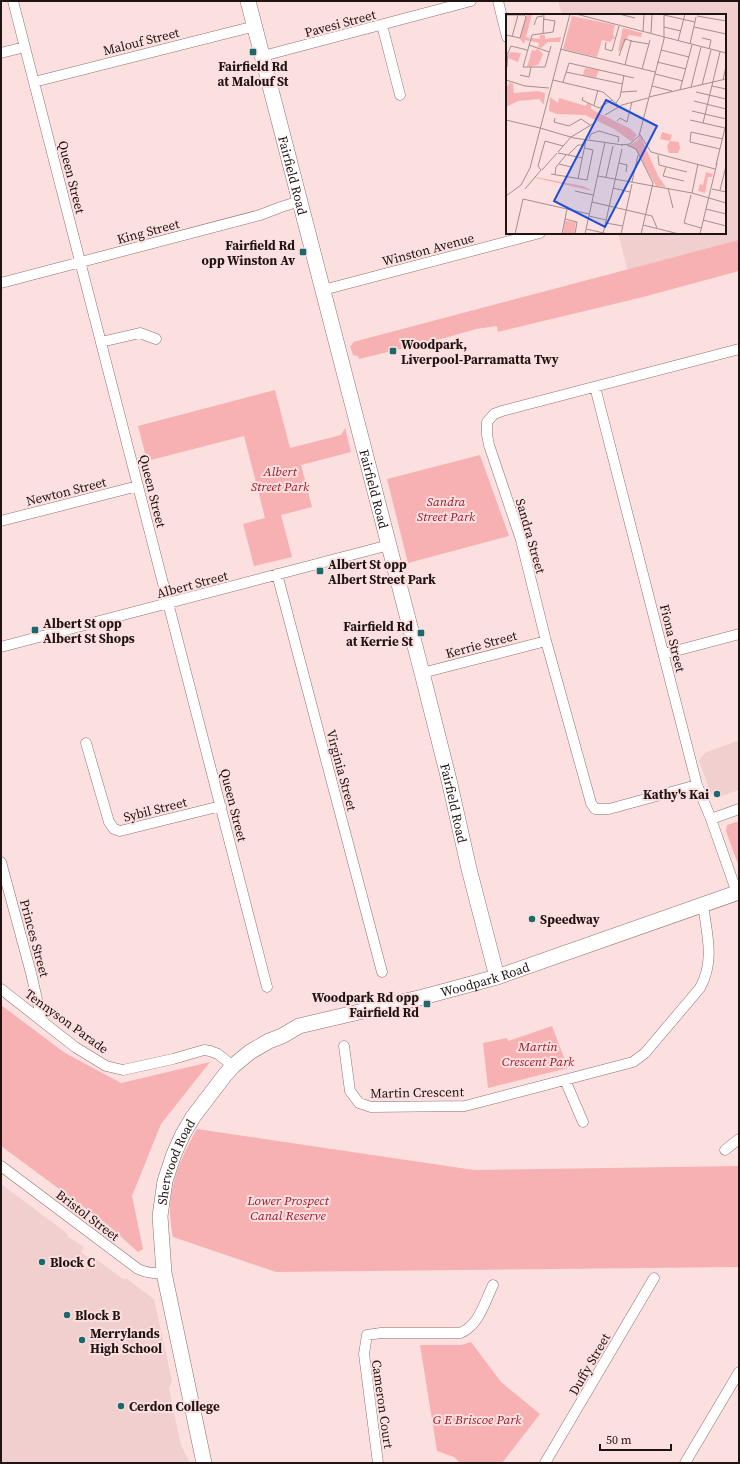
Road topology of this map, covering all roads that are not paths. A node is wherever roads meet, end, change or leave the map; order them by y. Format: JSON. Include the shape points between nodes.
{"nodes":[{"id":1,"x":13,"y":1,"type":"edge"},
{"id":2,"x":248,"y":1,"type":"edge"},
{"id":3,"x":471,"y":1,"type":"edge"},
{"id":4,"x":498,"y":1,"type":"edge"},
{"id":5,"x":382,"y":25,"type":"junction"},
{"id":6,"x":255,"y":26,"type":"junction"},
{"id":7,"x":506,"y":33,"type":"edge"},
{"id":8,"x":25,"y":47,"type":"junction"},
{"id":9,"x":1,"y":53,"type":"edge"},
{"id":10,"x":263,"y":56,"type":"junction"},
{"id":11,"x":34,"y":82,"type":"junction"},
{"id":12,"x":400,"y":95,"type":"dead end"},
{"id":13,"x":300,"y":201,"type":"junction"},
{"id":14,"x":536,"y":234,"type":"edge"},
{"id":15,"x":80,"y":262,"type":"junction"},
{"id":16,"x":1,"y":284,"type":"edge"},
{"id":17,"x":323,"y":290,"type":"junction"},
{"id":18,"x":156,"y":340,"type":"dead end"},
{"id":19,"x":101,"y":342,"type":"junction"},
{"id":20,"x":739,"y":349,"type":"edge"},
{"id":21,"x":595,"y":387,"type":"junction"},
{"id":22,"x":138,"y":486,"type":"junction"},
{"id":23,"x":1,"y":521,"type":"edge"},
{"id":24,"x":389,"y":545,"type":"junction"},
{"id":25,"x":277,"y":574,"type":"junction"},
{"id":26,"x":168,"y":604,"type":"junction"},
{"id":27,"x":739,"y":634,"type":"edge"},
{"id":28,"x":546,"y":641,"type":"junction"},
{"id":29,"x":1,"y":648,"type":"edge"},
{"id":30,"x":664,"y":654,"type":"junction"},
{"id":31,"x":422,"y":673,"type":"junction"},
{"id":32,"x":86,"y":743,"type":"dead end"},
{"id":33,"x":697,"y":785,"type":"junction"},
{"id":34,"x":221,"y":806,"type":"junction"},
{"id":35,"x":739,"y":809,"type":"edge"},
{"id":36,"x":711,"y":819,"type":"junction"},
{"id":37,"x":1,"y":862,"type":"edge"},
{"id":38,"x":738,"y":892,"type":"edge"},
{"id":39,"x":703,"y":905,"type":"junction"},
{"id":40,"x":382,"y":972,"type":"dead end"},
{"id":41,"x":497,"y":977,"type":"junction"},
{"id":42,"x":267,"y":987,"type":"dead end"},
{"id":43,"x":1,"y":990,"type":"edge"},
{"id":44,"x":42,"y":1021,"type":"junction"},
{"id":45,"x":344,"y":1046,"type":"dead end"},
{"id":46,"x":229,"y":1063,"type":"junction"},
{"id":47,"x":565,"y":1080,"type":"junction"},
{"id":48,"x":583,"y":1122,"type":"dead end"},
{"id":49,"x":739,"y":1139,"type":"edge"},
{"id":50,"x":725,"y":1150,"type":"dead end"},
{"id":51,"x":1,"y":1166,"type":"edge"},
{"id":52,"x":164,"y":1273,"type":"junction"},
{"id":53,"x":654,"y":1278,"type":"dead end"},
{"id":54,"x":493,"y":1285,"type":"dead end"},
{"id":55,"x":739,"y":1372,"type":"edge"},
{"id":56,"x":204,"y":1463,"type":"edge"},
{"id":57,"x":378,"y":1463,"type":"edge"},
{"id":58,"x":545,"y":1463,"type":"edge"},
{"id":59,"x":685,"y":1463,"type":"edge"}],
"edges":[{"from":1,"to":8,"type":"street","name":"Queen Street"},
{"from":2,"to":6,"type":"main road","name":"Fairfield Road"},
{"from":3,"to":5,"type":"street","name":"Pavesi Street"},
{"from":4,"to":7,"type":"street"},
{"from":5,"to":10,"type":"street","name":"Pavesi Street"},
{"from":5,"to":12,"type":"street"},
{"from":6,"to":10,"type":"main road","name":"Fairfield Road"},
{"from":6,"to":11,"type":"street","name":"Malouf Street"},
{"from":8,"to":9,"type":"street"},
{"from":8,"to":11,"type":"street","name":"Queen Street"},
{"from":10,"to":13,"type":"main road","name":"Fairfield Road"},
{"from":11,"to":15,"type":"street","name":"Queen Street"},
{"from":13,"to":15,"type":"street","name":"King Street","via":[[260,215]]},
{"from":13,"to":17,"type":"main road","name":"Fairfield Road"},
{"from":14,"to":17,"type":"street","name":"Winston Avenue"},
{"from":15,"to":16,"type":"street","name":"King Street"},
{"from":15,"to":19,"type":"street","name":"Queen Street"},
{"from":17,"to":24,"type":"main road","name":"Fairfield Road"},
{"from":18,"to":19,"type":"street","via":[[140,333]]},
{"from":19,"to":22,"type":"street","name":"Queen Street"},
{"from":20,"to":21,"type":"street","name":"Sandra Street"},
{"from":21,"to":28,"type":"street","name":"Sandra Street","via":[[502,411],[494,414],[487,422],[489,445],[520,540]]},
{"from":21,"to":30,"type":"street","name":"Fiona Street"},
{"from":22,"to":23,"type":"street","name":"Newton Street"},
{"from":22,"to":26,"type":"street","name":"Queen Street"},
{"from":24,"to":25,"type":"street","name":"Albert Street"},
{"from":24,"to":31,"type":"main road","name":"Fairfield Road"},
{"from":25,"to":26,"type":"street","name":"Albert Street"},
{"from":25,"to":40,"type":"street","name":"Virginia Street"},
{"from":26,"to":29,"type":"street","name":"Albert Street"},
{"from":26,"to":34,"type":"street","name":"Queen Street"},
{"from":27,"to":30,"type":"street"},
{"from":28,"to":31,"type":"street","name":"Kerrie Street"},
{"from":28,"to":33,"type":"street","name":"Sandra Street","via":[[588,796],[595,809],[609,810]]},
{"from":30,"to":33,"type":"street","name":"Fiona Street"},
{"from":31,"to":41,"type":"main road","name":"Fairfield Road","via":[[468,869]]},
{"from":32,"to":34,"type":"street","name":"Sybil Street","via":[[109,822],[114,829],[120,831]]},
{"from":33,"to":36,"type":"street","name":"Fiona Street"},
{"from":34,"to":42,"type":"street","name":"Queen Street"},
{"from":35,"to":36,"type":"street"},
{"from":36,"to":38,"type":"street","name":"Fiona Street"},
{"from":37,"to":44,"type":"street","name":"Princes Street"},
{"from":38,"to":39,"type":"main road","name":"Woodpark Road"},
{"from":39,"to":41,"type":"main road","name":"Woodpark Road"},
{"from":39,"to":47,"type":"street","name":"Martin Crescent","via":[[709,961],[700,988],[639,1058]]},
{"from":41,"to":46,"type":"main road","name":"Woodpark Road","via":[[469,986],[299,1026]]},
{"from":43,"to":44,"type":"street","name":"Tennyson Parade"},
{"from":44,"to":46,"type":"street","name":"Tennyson Parade","via":[[75,1047],[106,1066],[123,1070],[204,1050]]},
{"from":45,"to":47,"type":"street","name":"Martin Crescent","via":[[350,1091],[359,1103],[371,1107],[465,1106]]},
{"from":46,"to":52,"type":"main road","name":"Sherwood Road","via":[[183,1134],[162,1174],[151,1208],[151,1234]]},
{"from":47,"to":48,"type":"street"},
{"from":49,"to":50,"type":"street"},
{"from":51,"to":52,"type":"street","name":"Bristol Street","via":[[138,1269],[146,1273]]},
{"from":52,"to":56,"type":"main road","name":"Sherwood Road"},
{"from":53,"to":58,"type":"street","name":"Duffy Street"},
{"from":54,"to":57,"type":"street","name":"Cameron Court","via":[[478,1317],[466,1331],[367,1335],[364,1354]]},
{"from":55,"to":59,"type":"street"}]}
